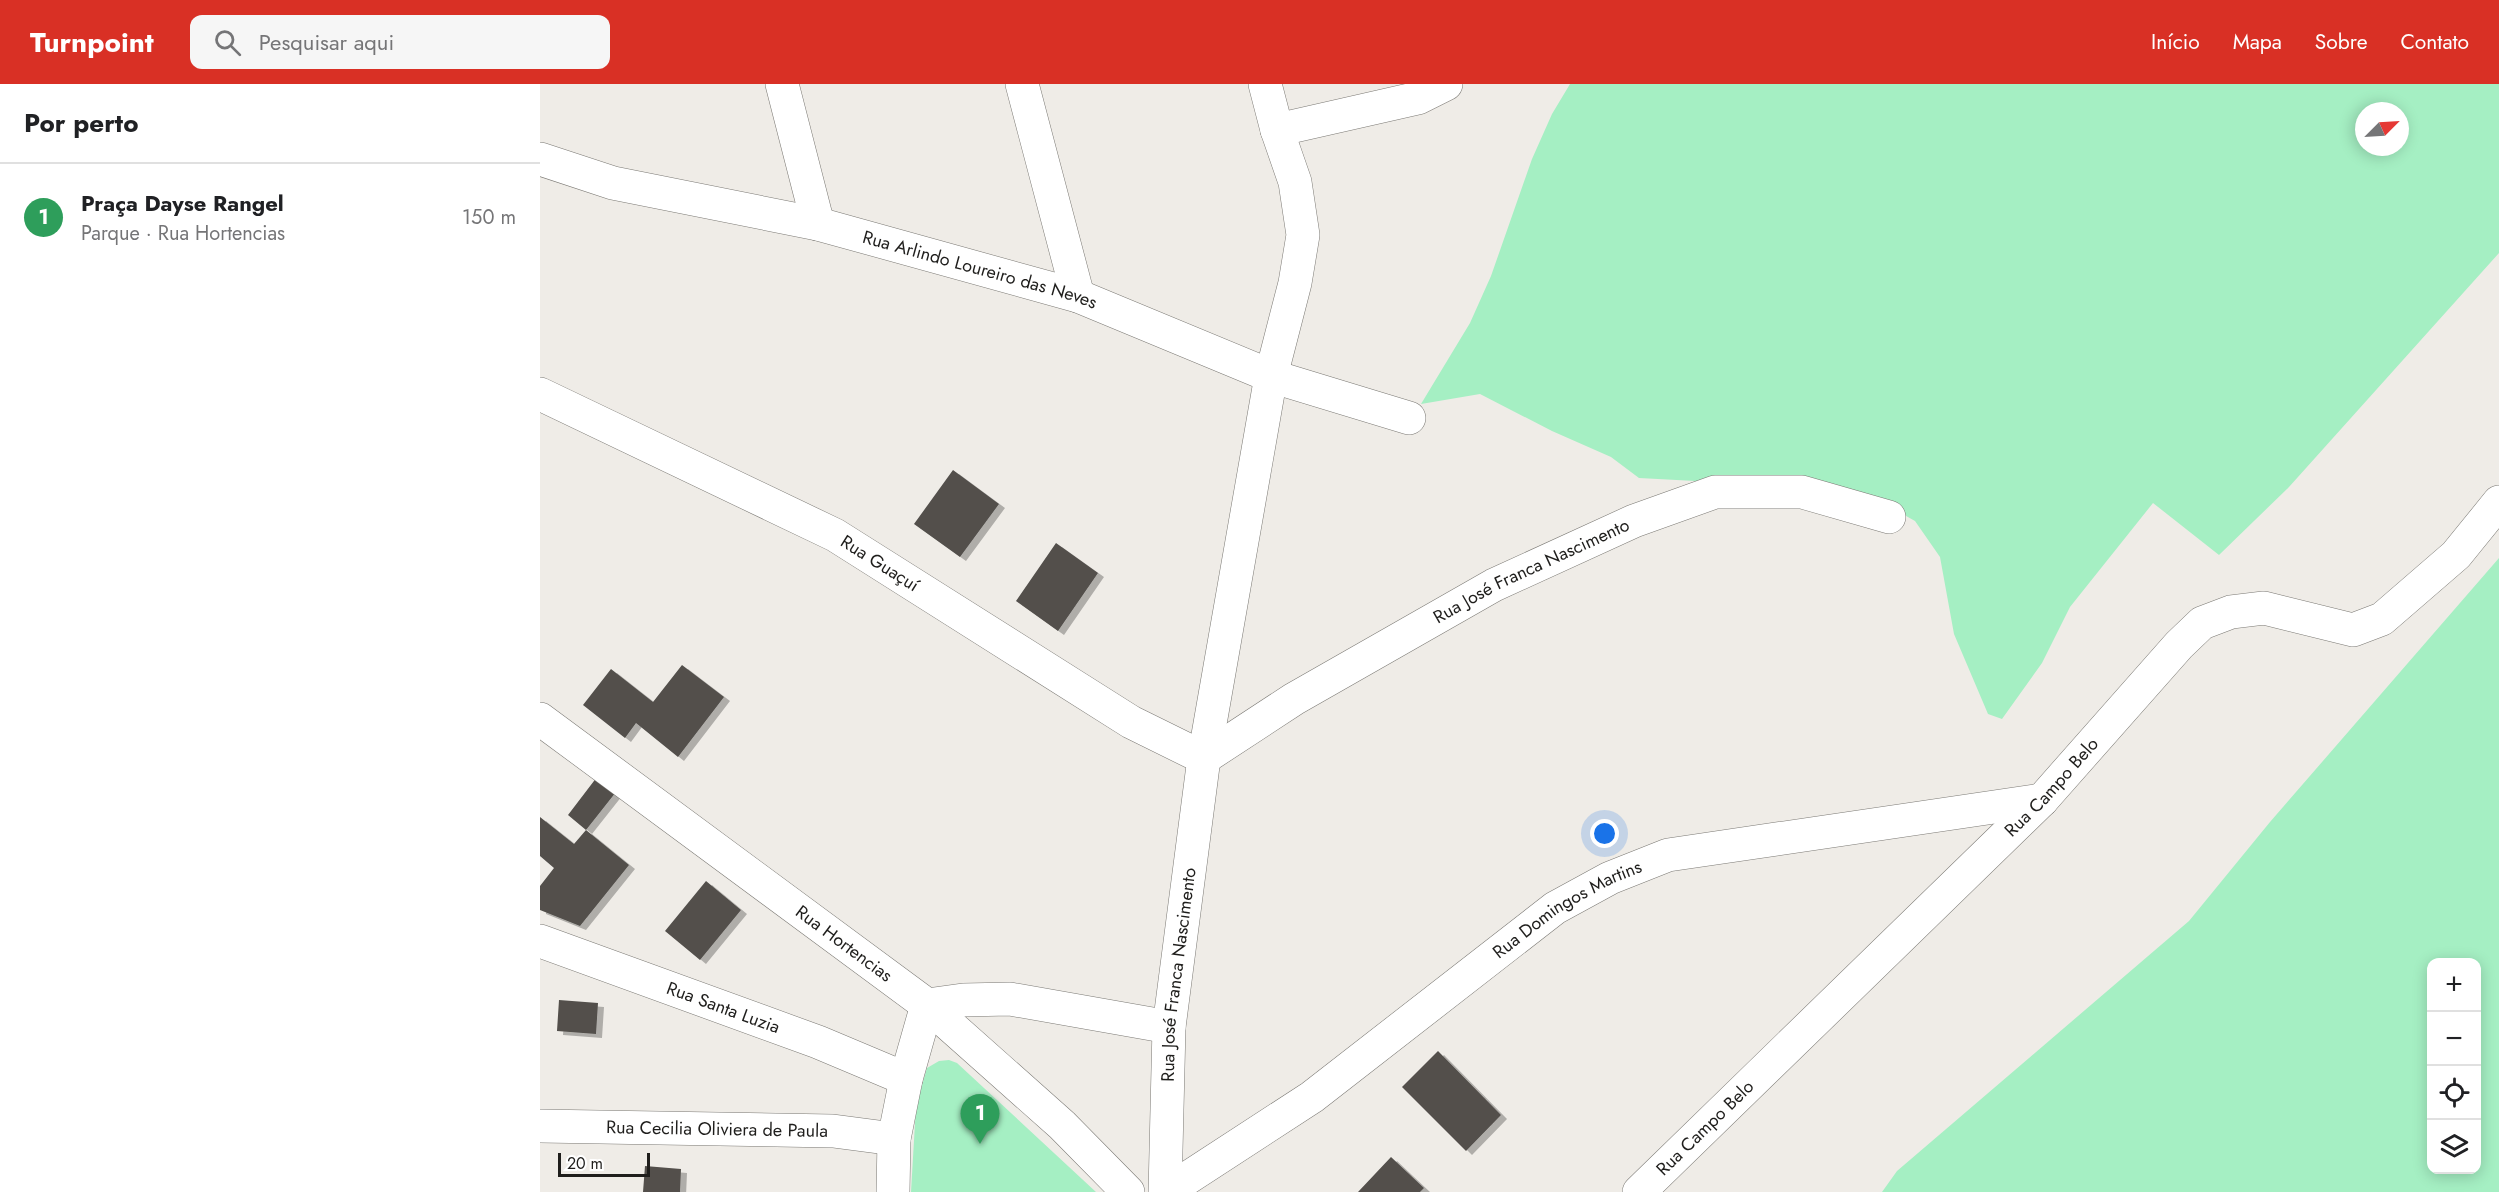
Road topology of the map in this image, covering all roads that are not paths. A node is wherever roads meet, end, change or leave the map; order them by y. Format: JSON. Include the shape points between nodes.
{"nodes":[{"id":1,"x":782,"y":84,"type":"edge"},
{"id":2,"x":1022,"y":84,"type":"edge"},
{"id":3,"x":1265,"y":84,"type":"edge"},
{"id":4,"x":1446,"y":84,"type":"edge"},
{"id":5,"x":1277,"y":130,"type":"junction"},
{"id":6,"x":540,"y":158,"type":"edge"},
{"id":7,"x":818,"y":224,"type":"junction"},
{"id":8,"x":1078,"y":296,"type":"junction"},
{"id":9,"x":1271,"y":376,"type":"junction"},
{"id":10,"x":540,"y":394,"type":"edge"},
{"id":11,"x":1409,"y":418,"type":"dead end"},
{"id":12,"x":2499,"y":502,"type":"edge"},
{"id":13,"x":1889,"y":517,"type":"dead end"},
{"id":14,"x":540,"y":718,"type":"edge"},
{"id":15,"x":1204,"y":758,"type":"junction"},
{"id":16,"x":2042,"y":800,"type":"junction"},
{"id":17,"x":540,"y":941,"type":"edge"},
{"id":18,"x":927,"y":1005,"type":"junction"},
{"id":19,"x":1169,"y":1027,"type":"junction"},
{"id":20,"x":906,"y":1079,"type":"junction"},
{"id":21,"x":540,"y":1126,"type":"edge"},
{"id":22,"x":894,"y":1139,"type":"junction"},
{"id":23,"x":893,"y":1192,"type":"edge"},
{"id":24,"x":1128,"y":1192,"type":"edge"},
{"id":25,"x":1166,"y":1192,"type":"edge"},
{"id":26,"x":1639,"y":1192,"type":"edge"}],
"edges":[{"from":1,"to":7,"type":"street"},
{"from":2,"to":8,"type":"street"},
{"from":3,"to":5,"type":"street","name":"Rua José Franca Nascimento"},
{"from":4,"to":5,"type":"street","via":[[1418,98]]},
{"from":5,"to":9,"type":"street","name":"Rua José Franca Nascimento","via":[[1295,182],[1303,235]]},
{"from":6,"to":7,"type":"street","name":"Rua Arlindo Loureiro das Neves","via":[[613,183]]},
{"from":7,"to":8,"type":"street","name":"Rua Arlindo Loureiro das Neves"},
{"from":8,"to":9,"type":"street","name":"Rua Arlindo Loureiro das Neves"},
{"from":9,"to":11,"type":"street","name":"Rua Arlindo Loureiro das Neves"},
{"from":9,"to":15,"type":"street","name":"Rua José Franca Nascimento"},
{"from":10,"to":15,"type":"street","name":"Rua Guaçuí","via":[[836,535],[1131,722]]},
{"from":12,"to":16,"type":"street","name":"Rua Campo Belo","via":[[2456,555],[2382,620],[2353,630],[2264,608],[2231,612],[2202,623]]},
{"from":13,"to":15,"type":"street","name":"Rua José Franca Nascimento","via":[[1802,492],[1715,492],[1634,520],[1494,585],[1294,699]]},
{"from":14,"to":18,"type":"street","name":"Rua Hortencias"},
{"from":15,"to":19,"type":"street","name":"Rua José Franca Nascimento"},
{"from":16,"to":25,"type":"street","name":"Rua Domingos Martins","via":[[1668,855],[1610,878],[1555,908],[1312,1098]]},
{"from":16,"to":26,"type":"street","name":"Rua Campo Belo"},
{"from":17,"to":20,"type":"street","name":"Rua Santa Luzia","via":[[818,1042]]},
{"from":18,"to":19,"type":"street","via":[[1010,999]]},
{"from":18,"to":20,"type":"street"},
{"from":18,"to":24,"type":"street","name":"Rua Hortencias","via":[[1062,1125]]},
{"from":19,"to":25,"type":"street","name":"Rua José Franca Nascimento"},
{"from":20,"to":22,"type":"street"},
{"from":21,"to":22,"type":"street","name":"Rua Cecilia Oliviera de Paula","via":[[833,1131]]},
{"from":22,"to":23,"type":"street"}]}
